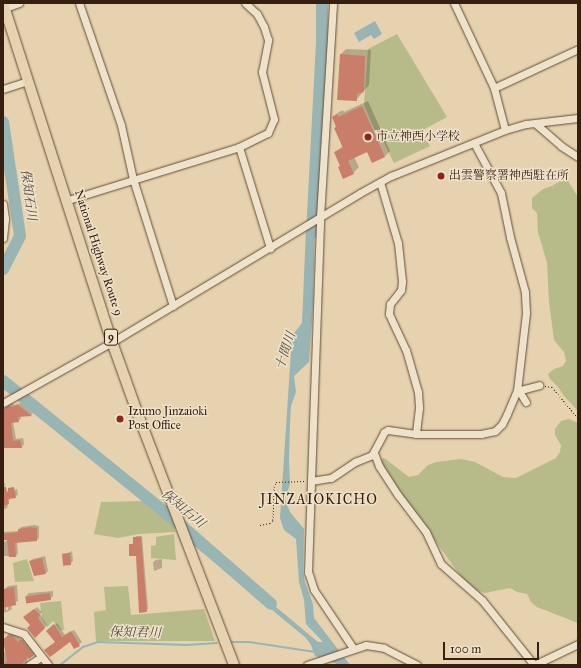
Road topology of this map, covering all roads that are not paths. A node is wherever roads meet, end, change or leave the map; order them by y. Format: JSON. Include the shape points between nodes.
{"nodes":[{"id":1,"x":19,"y":3,"type":"edge"},
{"id":2,"x":79,"y":3,"type":"edge"},
{"id":3,"x":245,"y":3,"type":"edge"},
{"id":4,"x":333,"y":3,"type":"edge"},
{"id":5,"x":454,"y":3,"type":"edge"},
{"id":6,"x":4,"y":11,"type":"edge"},
{"id":7,"x":578,"y":49,"type":"edge"},
{"id":8,"x":28,"y":81,"type":"junction"},
{"id":9,"x":494,"y":88,"type":"junction"},
{"id":10,"x":3,"y":89,"type":"edge"},
{"id":11,"x":578,"y":118,"type":"edge"},
{"id":12,"x":536,"y":124,"type":"junction"},
{"id":13,"x":505,"y":130,"type":"junction"},
{"id":14,"x":474,"y":143,"type":"junction"},
{"id":15,"x":239,"y":147,"type":"junction"},
{"id":16,"x":578,"y":156,"type":"edge"},
{"id":17,"x":134,"y":179,"type":"junction"},
{"id":18,"x":380,"y":182,"type":"junction"},
{"id":19,"x":68,"y":200,"type":"junction"},
{"id":20,"x":3,"y":204,"type":"edge"},
{"id":21,"x":319,"y":218,"type":"junction"},
{"id":22,"x":3,"y":238,"type":"edge"},
{"id":23,"x":270,"y":248,"type":"junction"},
{"id":24,"x":172,"y":306,"type":"junction"},
{"id":25,"x":112,"y":342,"type":"junction"},
{"id":26,"x":539,"y":386,"type":"road end"},
{"id":27,"x":518,"y":391,"type":"junction"},
{"id":28,"x":526,"y":402,"type":"dead end"},
{"id":29,"x":3,"y":403,"type":"edge"},
{"id":30,"x":416,"y":434,"type":"junction"},
{"id":31,"x":374,"y":453,"type":"junction"},
{"id":32,"x":310,"y":481,"type":"junction"},
{"id":33,"x":3,"y":627,"type":"edge"},
{"id":34,"x":578,"y":644,"type":"edge"},
{"id":35,"x":352,"y":649,"type":"junction"},
{"id":36,"x":41,"y":657,"type":"junction"},
{"id":37,"x":29,"y":665,"type":"edge"},
{"id":38,"x":48,"y":665,"type":"edge"},
{"id":39,"x":234,"y":665,"type":"edge"},
{"id":40,"x":307,"y":665,"type":"edge"},
{"id":41,"x":417,"y":665,"type":"edge"},
{"id":42,"x":534,"y":665,"type":"edge"}],
"edges":[{"from":1,"to":6,"type":"street"},
{"from":2,"to":17,"type":"street","via":[[121,125]]},
{"from":3,"to":15,"type":"street","via":[[257,14],[268,40],[262,72],[274,119],[268,133]]},
{"from":4,"to":21,"type":"street"},
{"from":5,"to":9,"type":"street"},
{"from":6,"to":8,"type":"highway","name":"National Highway Route 9","number":"9"},
{"from":7,"to":9,"type":"street"},
{"from":8,"to":10,"type":"street"},
{"from":8,"to":19,"type":"highway","name":"National Highway Route 9","number":"9"},
{"from":9,"to":13,"type":"street"},
{"from":11,"to":12,"type":"street"},
{"from":12,"to":13,"type":"street"},
{"from":12,"to":16,"type":"street","via":[[561,146]]},
{"from":13,"to":14,"type":"street"},
{"from":14,"to":18,"type":"street"},
{"from":14,"to":27,"type":"street","via":[[501,193],[525,292],[526,313]]},
{"from":15,"to":17,"type":"street"},
{"from":15,"to":23,"type":"street"},
{"from":17,"to":19,"type":"street"},
{"from":17,"to":24,"type":"street"},
{"from":18,"to":21,"type":"street"},
{"from":18,"to":30,"type":"street","via":[[398,243],[402,282],[401,290],[390,304],[389,314],[406,350],[418,392]]},
{"from":19,"to":25,"type":"highway","name":"National Highway Route 9","number":"9"},
{"from":20,"to":22,"type":"street"},
{"from":21,"to":23,"type":"street"},
{"from":21,"to":32,"type":"street"},
{"from":23,"to":24,"type":"street"},
{"from":24,"to":25,"type":"street"},
{"from":25,"to":29,"type":"street"},
{"from":25,"to":39,"type":"highway","name":"National Highway Route 9","number":"9"},
{"from":26,"to":27,"type":"street"},
{"from":27,"to":28,"type":"street"},
{"from":27,"to":30,"type":"street","via":[[505,419],[495,431],[481,434]]},
{"from":30,"to":31,"type":"street","via":[[387,430]]},
{"from":31,"to":32,"type":"street","via":[[331,478]]},
{"from":31,"to":42,"type":"street","via":[[379,466],[398,495],[426,532],[441,564],[482,600]]},
{"from":32,"to":35,"type":"street","via":[[308,572],[314,590]]},
{"from":33,"to":36,"type":"street","via":[[24,634]]},
{"from":34,"to":42,"type":"street"},
{"from":35,"to":40,"type":"street"},
{"from":35,"to":41,"type":"street","via":[[366,645],[378,646]]},
{"from":36,"to":37,"type":"street"},
{"from":36,"to":38,"type":"street"}]}
